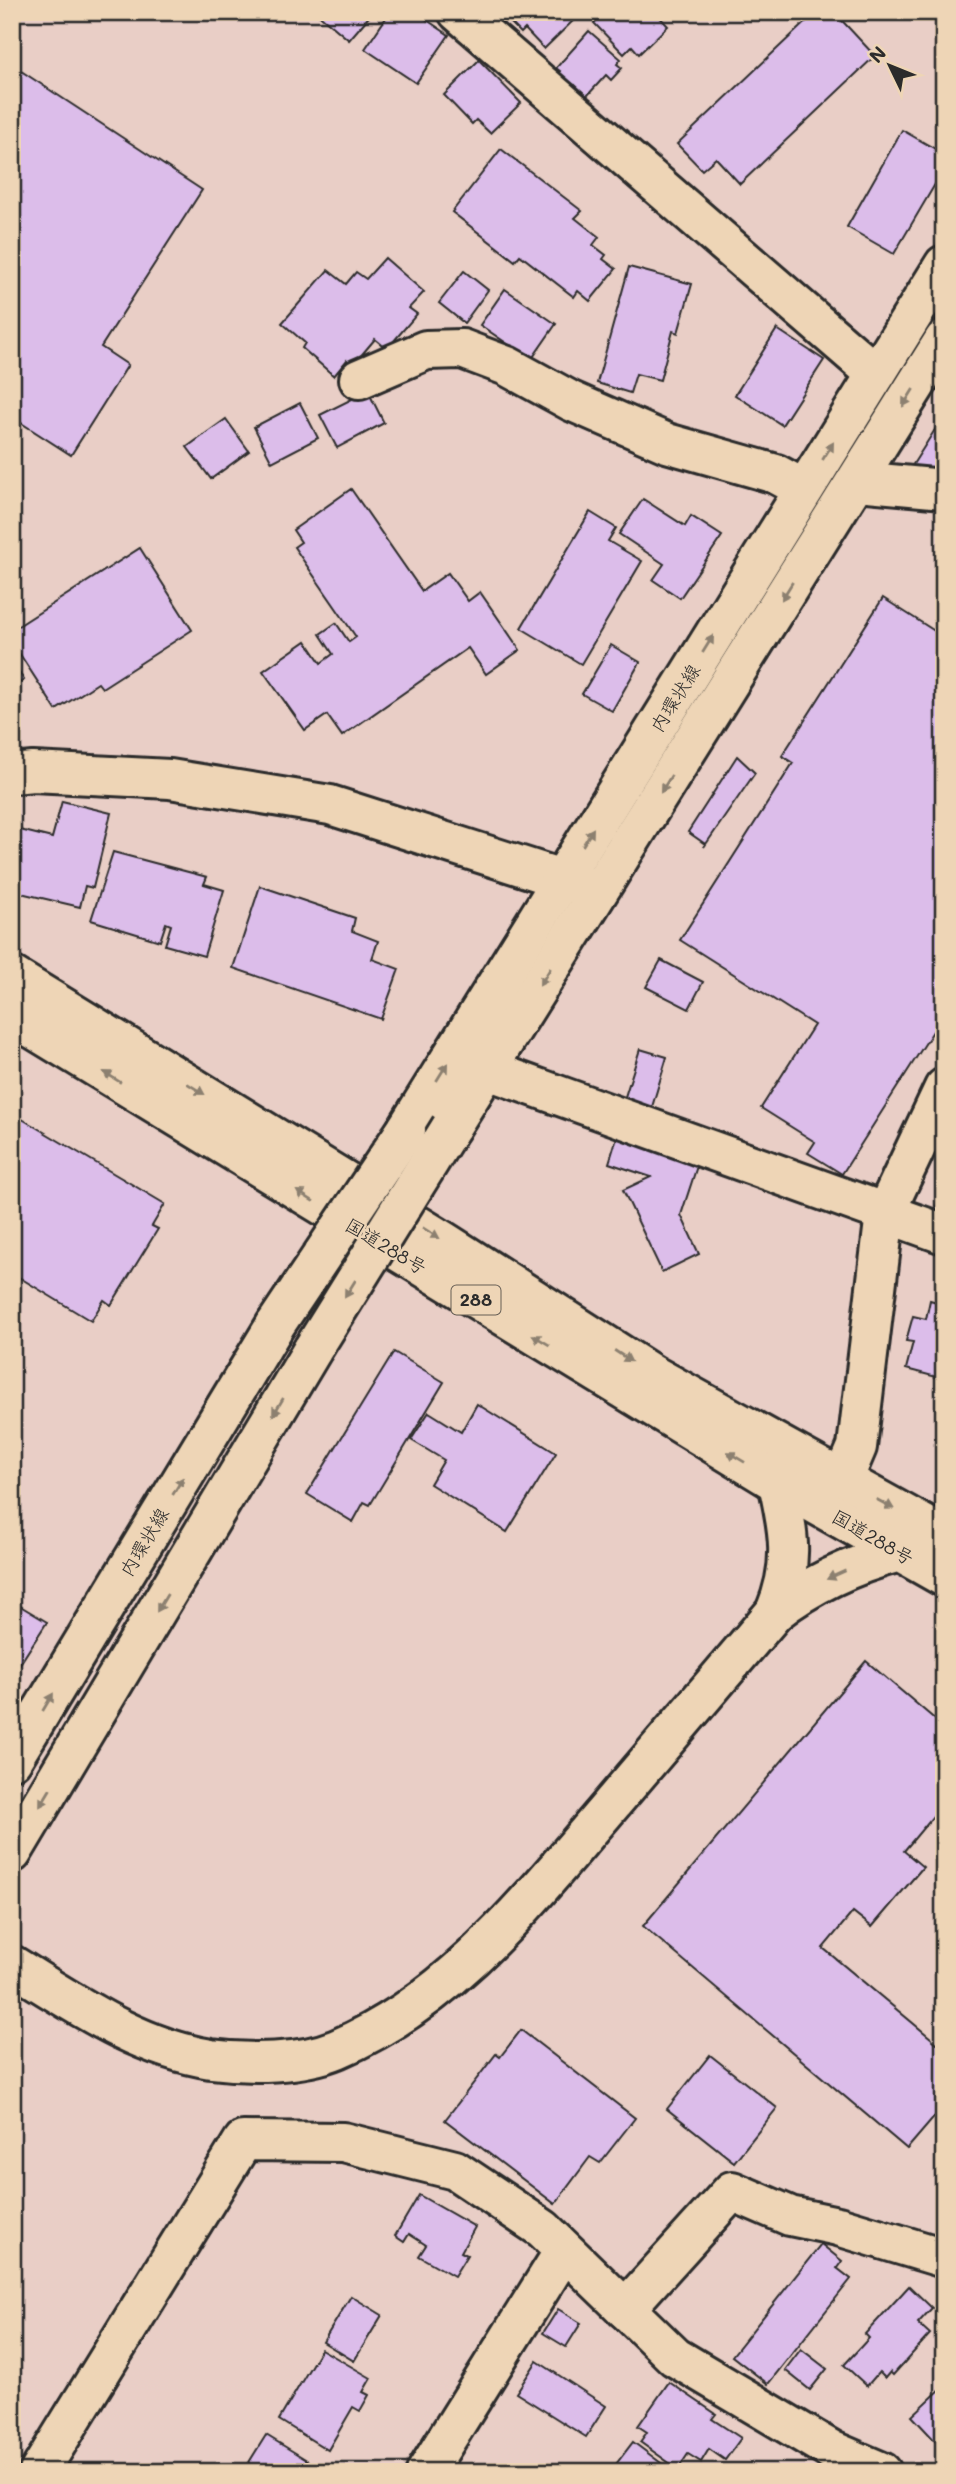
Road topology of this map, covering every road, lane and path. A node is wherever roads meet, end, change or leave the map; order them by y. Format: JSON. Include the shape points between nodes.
{"nodes":[{"id":1,"x":458,"y":12,"type":"edge"},
{"id":2,"x":944,"y":265,"type":"edge"},
{"id":3,"x":944,"y":340,"type":"edge"},
{"id":4,"x":876,"y":374,"type":"junction"},
{"id":5,"x":359,"y":379,"type":"dead end"},
{"id":6,"x":857,"y":481,"type":"junction"},
{"id":7,"x":804,"y":489,"type":"junction"},
{"id":8,"x":944,"y":489,"type":"edge"},
{"id":9,"x":12,"y":774,"type":"edge"},
{"id":10,"x":562,"y":878,"type":"junction"},
{"id":11,"x":598,"y":891,"type":"junction"},
{"id":12,"x":12,"y":976,"type":"edge"},
{"id":13,"x":12,"y":1016,"type":"edge"},
{"id":14,"x":488,"y":1070,"type":"junction"},
{"id":15,"x":940,"y":1103,"type":"edge"},
{"id":16,"x":886,"y":1213,"type":"junction"},
{"id":17,"x":944,"y":1234,"type":"edge"},
{"id":18,"x":843,"y":1480,"type":"junction"},
{"id":19,"x":778,"y":1483,"type":"junction"},
{"id":20,"x":944,"y":1536,"type":"edge"},
{"id":21,"x":900,"y":1552,"type":"junction"},
{"id":22,"x":944,"y":1577,"type":"edge"},
{"id":23,"x":775,"y":1612,"type":"junction"},
{"id":24,"x":12,"y":1760,"type":"edge"},
{"id":25,"x":12,"y":1853,"type":"edge"},
{"id":26,"x":12,"y":1965,"type":"edge"},
{"id":27,"x":564,"y":2251,"type":"junction"},
{"id":28,"x":944,"y":2258,"type":"edge"},
{"id":29,"x":625,"y":2309,"type":"junction"},
{"id":30,"x":823,"y":2461,"type":"edge"},
{"id":31,"x":39,"y":2472,"type":"edge"},
{"id":32,"x":426,"y":2472,"type":"edge"},
{"id":33,"x":882,"y":2472,"type":"edge"}],
"edges":[{"from":1,"to":4,"type":"main road"},
{"from":2,"to":4,"type":"main road","name":"内環状線"},
{"from":3,"to":6,"type":"main road","name":"内環状線","one_way":true},
{"from":7,"to":4,"type":"main road","name":"内環状線","one_way":true},
{"from":5,"to":7,"type":"main road","via":[[426,350],[462,349],[667,443],[776,474]]},
{"from":6,"to":8,"type":"main road"},
{"from":6,"to":11,"type":"main road","name":"内環状線","one_way":true},
{"from":10,"to":7,"type":"main road","name":"内環状線","one_way":true},
{"from":9,"to":10,"type":"main road","via":[[170,779],[330,805]]},
{"from":10,"to":11,"type":"main road"},
{"from":24,"to":10,"type":"main road","name":"内環状線","one_way":true,"bridge":true,"via":[[276,1324],[406,1130]]},
{"from":11,"to":14,"type":"main road","name":"内環状線","one_way":true},
{"from":12,"to":18,"type":"main road","name":"国道288号","number":"288","one_way":true,"via":[[445,1241],[653,1375]]},
{"from":19,"to":13,"type":"main road","name":"国道288号","number":"288","one_way":true},
{"from":14,"to":16,"type":"main road"},
{"from":14,"to":25,"type":"main road","name":"内環状線","one_way":true,"bridge":true,"via":[[313,1349]]},
{"from":15,"to":16,"type":"main road"},
{"from":16,"to":17,"type":"main road"},
{"from":16,"to":18,"type":"main road","via":[[857,1447]]},
{"from":18,"to":20,"type":"main road","name":"国道288号","number":"288","one_way":true},
{"from":19,"to":21,"type":"main road","name":"国道288号","number":"288"},
{"from":19,"to":23,"type":"main road","via":[[789,1529],[789,1562],[786,1587]]},
{"from":21,"to":22,"type":"main road","name":"国道288号","number":"288"},
{"from":21,"to":23,"type":"main road","one_way":true,"via":[[816,1584]]},
{"from":23,"to":26,"type":"main road","via":[[505,1929],[441,1986],[335,2050],[249,2061],[175,2051],[112,2026]]},
{"from":27,"to":29,"type":"main road"},
{"from":27,"to":31,"type":"main road","via":[[543,2230],[455,2169],[343,2142],[243,2141]]},
{"from":27,"to":32,"type":"main road"},
{"from":28,"to":29,"type":"main road","via":[[790,2216],[732,2191]]},
{"from":29,"to":30,"type":"main road","via":[[675,2357]]},
{"from":30,"to":33,"type":"main road"}]}
